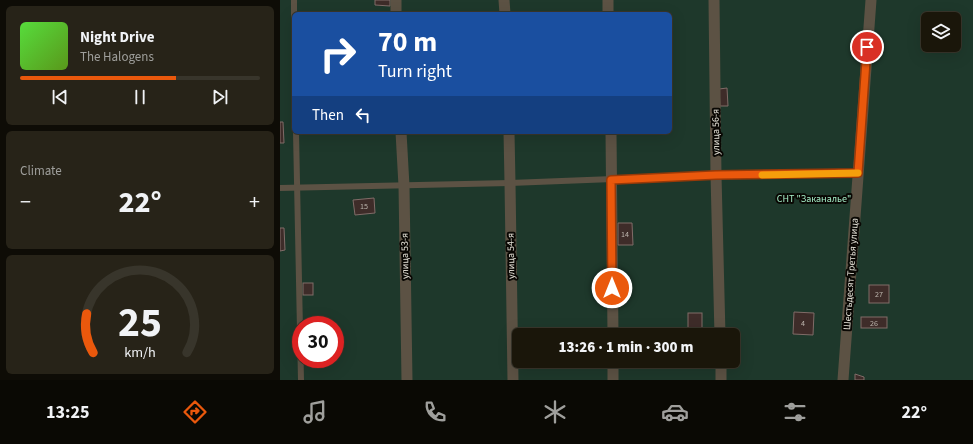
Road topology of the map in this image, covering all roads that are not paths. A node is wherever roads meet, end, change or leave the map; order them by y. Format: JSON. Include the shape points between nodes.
{"nodes":[{"id":1,"x":294,"y":0,"type":"edge"},
{"id":2,"x":396,"y":0,"type":"edge"},
{"id":3,"x":504,"y":0,"type":"edge"},
{"id":4,"x":608,"y":0,"type":"edge"},
{"id":5,"x":714,"y":0,"type":"edge"},
{"id":6,"x":871,"y":0,"type":"edge"},
{"id":7,"x":294,"y":12,"type":"edge"},
{"id":8,"x":396,"y":12,"type":"edge"},
{"id":9,"x":505,"y":12,"type":"edge"},
{"id":10,"x":608,"y":12,"type":"edge"},
{"id":11,"x":296,"y":134,"type":"edge"},
{"id":12,"x":401,"y":134,"type":"edge"},
{"id":13,"x":509,"y":134,"type":"edge"},
{"id":14,"x":610,"y":134,"type":"edge"},
{"id":15,"x":858,"y":173,"type":"junction"},
{"id":16,"x":716,"y":175,"type":"junction"},
{"id":17,"x":611,"y":180,"type":"junction"},
{"id":18,"x":510,"y":183,"type":"junction"},
{"id":19,"x":404,"y":186,"type":"junction"},
{"id":20,"x":280,"y":188,"type":"edge"},
{"id":21,"x":296,"y":188,"type":"junction"},
{"id":22,"x":613,"y":328,"type":"edge"},
{"id":23,"x":720,"y":328,"type":"edge"},
{"id":24,"x":613,"y":368,"type":"edge"},
{"id":25,"x":721,"y":368,"type":"edge"},
{"id":26,"x":301,"y":380,"type":"edge"},
{"id":27,"x":407,"y":380,"type":"edge"},
{"id":28,"x":513,"y":380,"type":"edge"},
{"id":29,"x":613,"y":380,"type":"edge"},
{"id":30,"x":721,"y":380,"type":"edge"},
{"id":31,"x":844,"y":380,"type":"edge"}],
"edges":[{"from":1,"to":7,"type":"lane"},
{"from":2,"to":8,"type":"street"},
{"from":3,"to":9,"type":"street"},
{"from":4,"to":10,"type":"street"},
{"from":5,"to":16,"type":"street","name":"улица 56-я"},
{"from":6,"to":15,"type":"street","name":"Шестьдесят Третья улица"},
{"from":11,"to":21,"type":"lane"},
{"from":12,"to":19,"type":"street","name":"улица 53-я"},
{"from":13,"to":18,"type":"street","name":"улица 54-я"},
{"from":14,"to":17,"type":"street"},
{"from":15,"to":16,"type":"lane"},
{"from":15,"to":31,"type":"street","name":"Шестьдесят Третья улица"},
{"from":16,"to":17,"type":"lane"},
{"from":16,"to":23,"type":"street","name":"улица 56-я"},
{"from":17,"to":18,"type":"lane"},
{"from":17,"to":22,"type":"street"},
{"from":18,"to":19,"type":"lane"},
{"from":18,"to":28,"type":"street","name":"улица 54-я"},
{"from":19,"to":21,"type":"lane"},
{"from":19,"to":27,"type":"street","name":"улица 53-я"},
{"from":20,"to":21,"type":"lane"},
{"from":21,"to":26,"type":"lane"},
{"from":24,"to":29,"type":"street"},
{"from":25,"to":30,"type":"street"}]}
